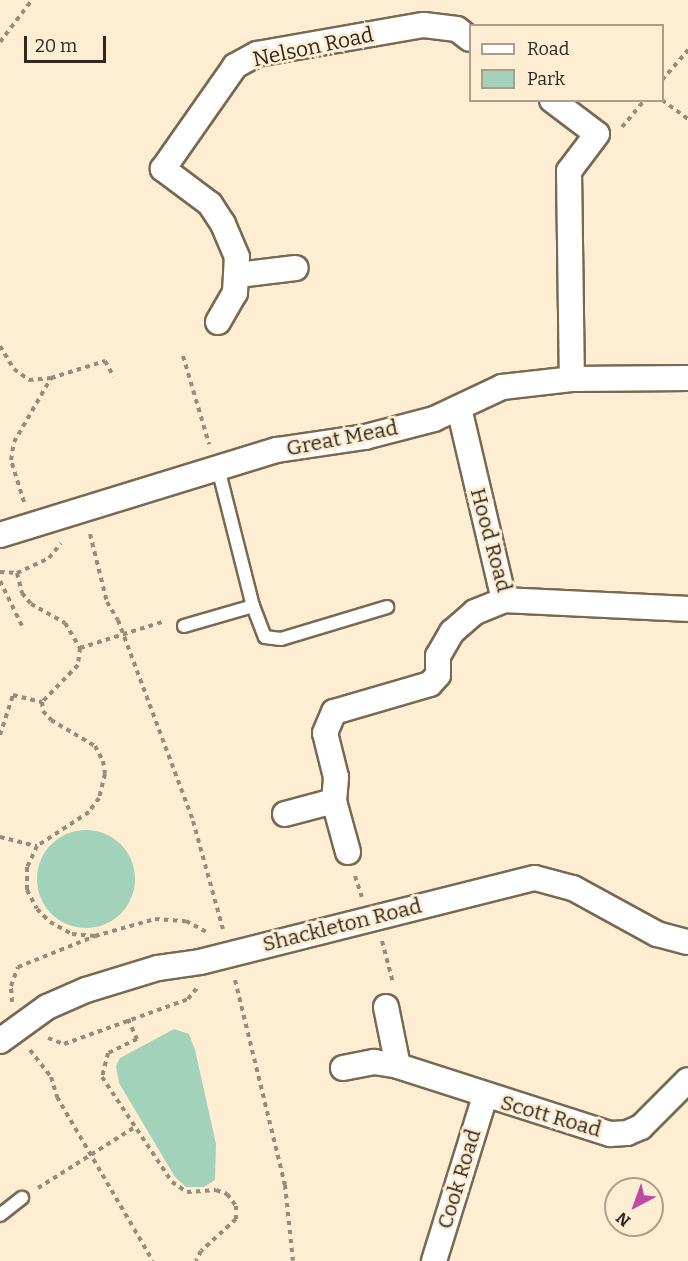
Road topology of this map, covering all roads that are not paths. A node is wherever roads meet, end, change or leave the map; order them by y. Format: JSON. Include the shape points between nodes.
{"nodes":[{"id":1,"x":469,"y":38,"type":"edge"},
{"id":2,"x":555,"y":102,"type":"edge"},
{"id":3,"x":296,"y":268,"type":"dead end"},
{"id":4,"x":238,"y":275,"type":"junction"},
{"id":5,"x":218,"y":322,"type":"dead end"},
{"id":6,"x":688,"y":378,"type":"edge"},
{"id":7,"x":572,"y":379,"type":"junction"},
{"id":8,"x":459,"y":408,"type":"junction"},
{"id":9,"x":218,"y":468,"type":"junction"},
{"id":10,"x":0,"y":535,"type":"edge"},
{"id":11,"x":504,"y":600,"type":"junction"},
{"id":12,"x":253,"y":606,"type":"junction"},
{"id":13,"x":387,"y":607,"type":"dead end"},
{"id":14,"x":688,"y":609,"type":"edge"},
{"id":15,"x":184,"y":626,"type":"road end"},
{"id":16,"x":334,"y":801,"type":"junction"},
{"id":17,"x":285,"y":814,"type":"dead end"},
{"id":18,"x":348,"y":852,"type":"road end"},
{"id":19,"x":688,"y":943,"type":"edge"},
{"id":20,"x":386,"y":1007,"type":"road end"},
{"id":21,"x":7,"y":1035,"type":"edge"},
{"id":22,"x":398,"y":1066,"type":"junction"},
{"id":23,"x":343,"y":1068,"type":"dead end"},
{"id":24,"x":688,"y":1080,"type":"edge"},
{"id":25,"x":485,"y":1096,"type":"junction"},
{"id":26,"x":22,"y":1197,"type":"road end"},
{"id":27,"x":0,"y":1215,"type":"edge"},
{"id":28,"x":434,"y":1261,"type":"edge"}],
"edges":[{"from":1,"to":4,"type":"street","name":"Nelson Road","via":[[457,29],[424,25],[257,54],[235,66],[163,169],[216,214],[237,257]]},
{"from":2,"to":7,"type":"street","via":[[597,134],[569,171]]},
{"from":3,"to":4,"type":"street"},
{"from":4,"to":5,"type":"street","name":"Nelson Road","via":[[235,293]]},
{"from":6,"to":7,"type":"street","name":"Great Mead"},
{"from":7,"to":8,"type":"street","name":"Great Mead","via":[[502,387]]},
{"from":8,"to":9,"type":"street","name":"Great Mead","via":[[434,419],[365,437],[277,450]]},
{"from":8,"to":11,"type":"street","name":"Hood Road"},
{"from":9,"to":10,"type":"street","name":"Great Mead"},
{"from":9,"to":12,"type":"lane"},
{"from":11,"to":14,"type":"street","name":"Hood Road"},
{"from":11,"to":16,"type":"street","via":[[475,612],[452,632],[438,656],[438,675],[429,684],[334,712],[325,733],[336,777]]},
{"from":12,"to":13,"type":"lane","via":[[259,630],[273,640]]},
{"from":12,"to":15,"type":"lane"},
{"from":16,"to":17,"type":"street"},
{"from":16,"to":18,"type":"street"},
{"from":19,"to":21,"type":"street","name":"Shackleton Road","via":[[657,934],[573,888],[535,878],[86,990],[47,1007]]},
{"from":20,"to":22,"type":"street"},
{"from":22,"to":23,"type":"street","name":"Scott Road","via":[[374,1062]]},
{"from":22,"to":25,"type":"street","name":"Scott Road"},
{"from":24,"to":25,"type":"street","name":"Scott Road","via":[[641,1127],[627,1134],[587,1130]]},
{"from":25,"to":28,"type":"street","name":"Cook Road"},
{"from":26,"to":27,"type":"lane"}]}
